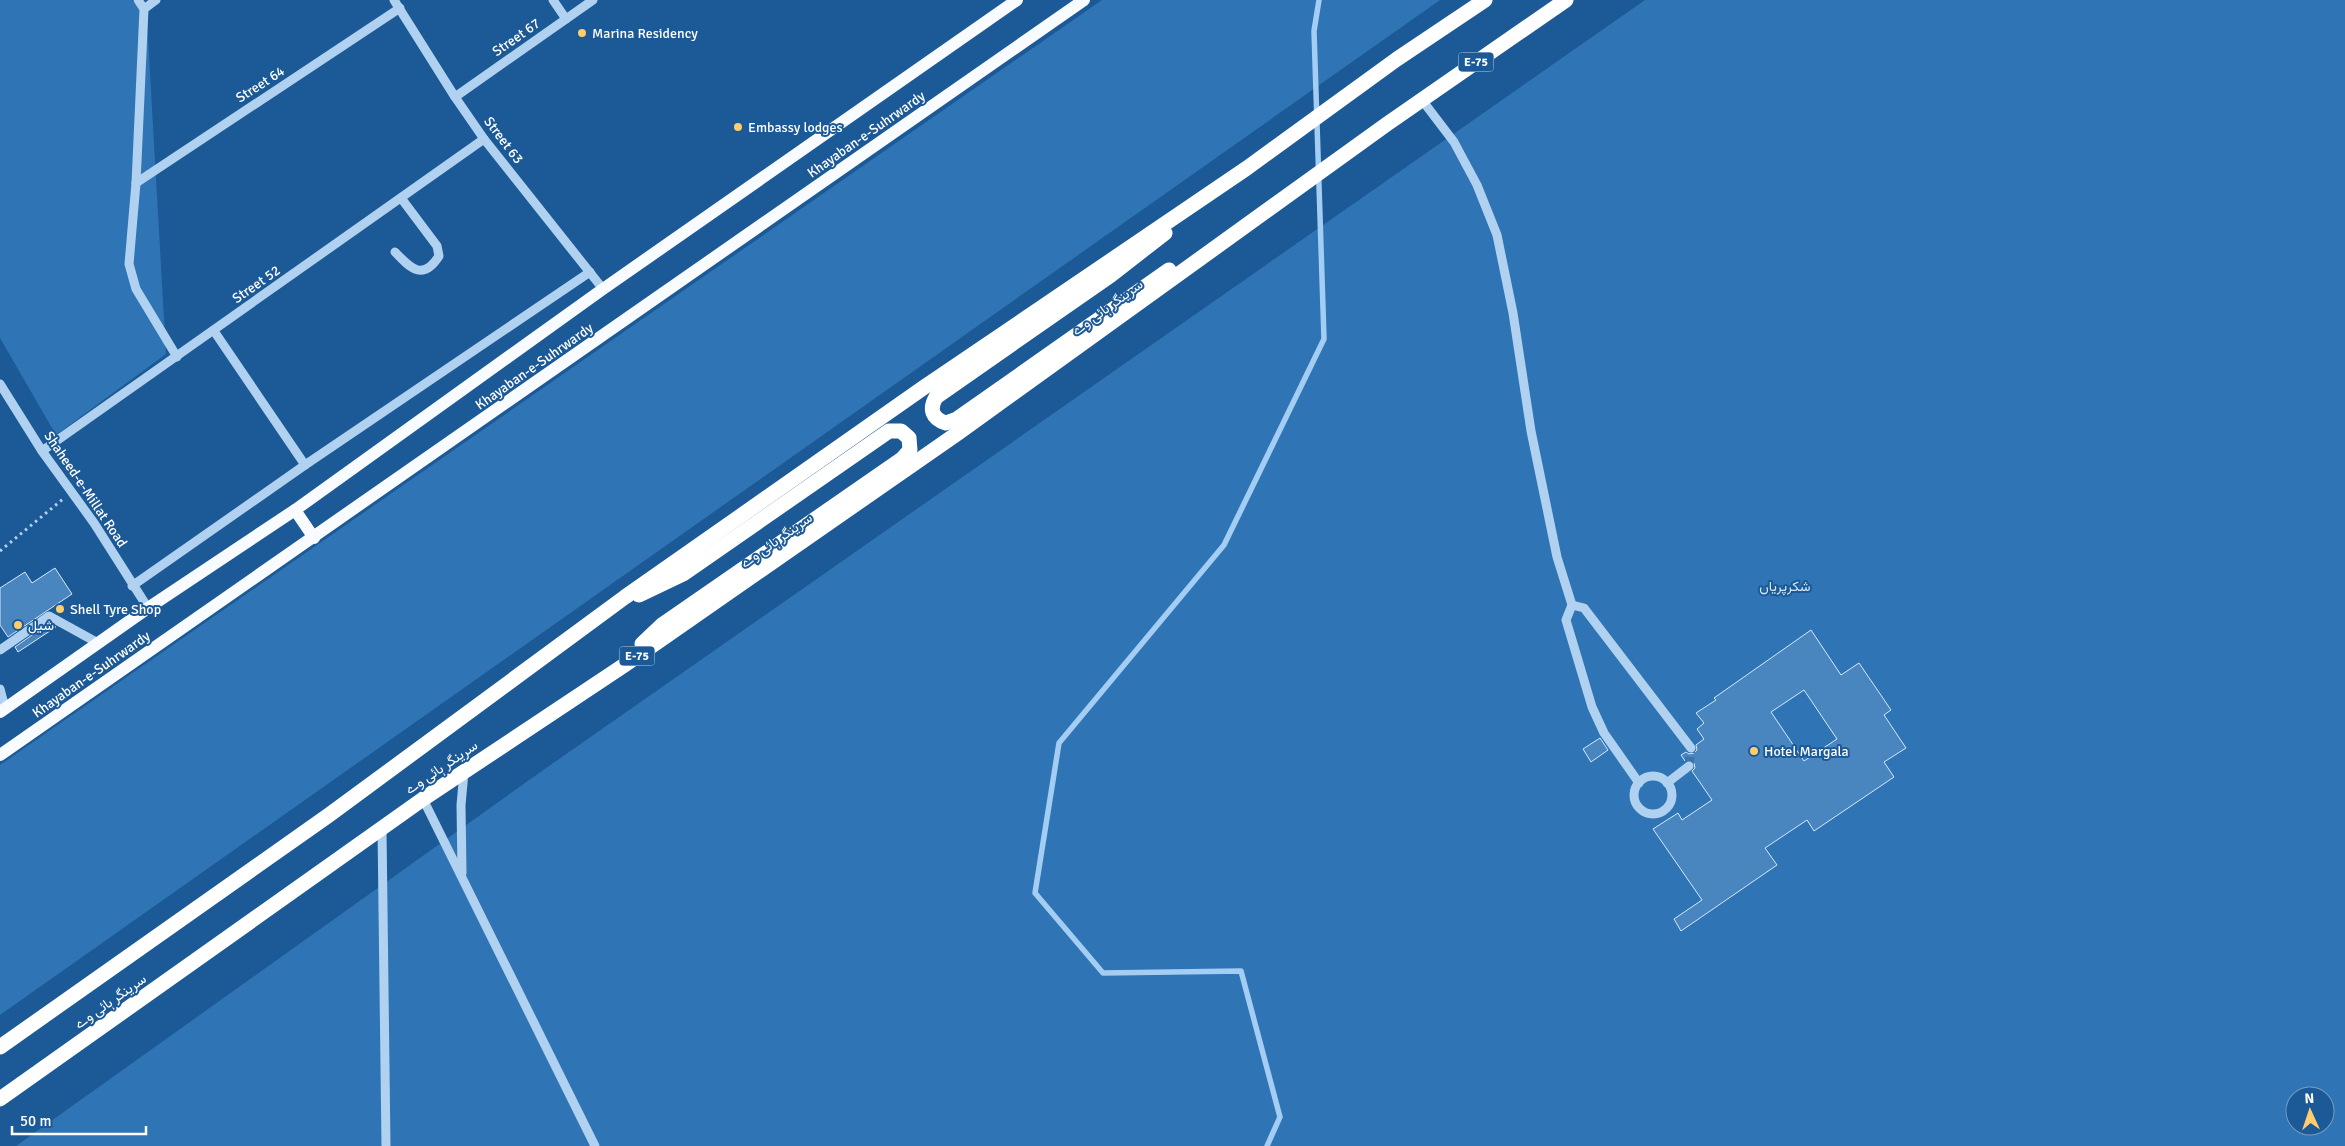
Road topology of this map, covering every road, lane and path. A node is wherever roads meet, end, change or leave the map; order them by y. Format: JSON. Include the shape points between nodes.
{"nodes":[{"id":1,"x":138,"y":0,"type":"edge"},
{"id":2,"x":156,"y":0,"type":"edge"},
{"id":3,"x":394,"y":0,"type":"edge"},
{"id":4,"x":552,"y":0,"type":"edge"},
{"id":5,"x":593,"y":0,"type":"edge"},
{"id":6,"x":1017,"y":0,"type":"edge"},
{"id":7,"x":1084,"y":0,"type":"edge"},
{"id":8,"x":1485,"y":0,"type":"edge"},
{"id":9,"x":1566,"y":0,"type":"edge"},
{"id":10,"x":400,"y":8,"type":"junction"},
{"id":11,"x":144,"y":9,"type":"junction"},
{"id":12,"x":566,"y":19,"type":"junction"},
{"id":13,"x":455,"y":97,"type":"junction"},
{"id":14,"x":1422,"y":100,"type":"junction"},
{"id":15,"x":484,"y":139,"type":"junction"},
{"id":16,"x":136,"y":183,"type":"junction"},
{"id":17,"x":401,"y":198,"type":"junction"},
{"id":18,"x":1186,"y":209,"type":"junction"},
{"id":19,"x":1242,"y":230,"type":"junction"},
{"id":20,"x":395,"y":252,"type":"dead end"},
{"id":21,"x":590,"y":272,"type":"junction"},
{"id":22,"x":603,"y":289,"type":"junction"},
{"id":23,"x":214,"y":331,"type":"junction"},
{"id":24,"x":178,"y":357,"type":"junction"},
{"id":25,"x":0,"y":384,"type":"edge"},
{"id":26,"x":42,"y":450,"type":"junction"},
{"id":27,"x":305,"y":465,"type":"junction"},
{"id":28,"x":72,"y":492,"type":"junction"},
{"id":29,"x":295,"y":510,"type":"junction"},
{"id":30,"x":314,"y":538,"type":"junction"},
{"id":31,"x":0,"y":551,"type":"edge"},
{"id":32,"x":132,"y":586,"type":"junction"},
{"id":33,"x":625,"y":597,"type":"junction"},
{"id":34,"x":1572,"y":605,"type":"junction"},
{"id":35,"x":148,"y":608,"type":"junction"},
{"id":36,"x":98,"y":643,"type":"junction"},
{"id":37,"x":0,"y":650,"type":"edge"},
{"id":38,"x":626,"y":664,"type":"junction"},
{"id":39,"x":0,"y":689,"type":"edge"},
{"id":40,"x":2,"y":710,"type":"edge"},
{"id":41,"x":1691,"y":748,"type":"tunnel mouth"},
{"id":42,"x":0,"y":755,"type":"edge"},
{"id":43,"x":1689,"y":766,"type":"dead end"},
{"id":44,"x":464,"y":771,"type":"junction"},
{"id":45,"x":1639,"y":783,"type":"junction"},
{"id":46,"x":1667,"y":783,"type":"junction"},
{"id":47,"x":423,"y":799,"type":"junction"},
{"id":48,"x":382,"y":829,"type":"junction"},
{"id":49,"x":462,"y":877,"type":"junction"},
{"id":50,"x":0,"y":1047,"type":"edge"},
{"id":51,"x":0,"y":1099,"type":"edge"},
{"id":52,"x":386,"y":1146,"type":"edge"},
{"id":53,"x":595,"y":1146,"type":"edge"}],
"edges":[{"from":1,"to":11,"type":"street"},
{"from":2,"to":11,"type":"street"},
{"from":3,"to":10,"type":"street","name":"Street 63"},
{"from":4,"to":12,"type":"street"},
{"from":5,"to":12,"type":"street","name":"Street 67"},
{"from":6,"to":22,"type":"main road","name":"Khayaban-e-Suhrwardy"},
{"from":7,"to":30,"type":"main road","name":"Khayaban-e-Suhrwardy"},
{"from":8,"to":18,"type":"highway","name":"سرینگر ہائی وے"},
{"from":9,"to":14,"type":"highway","name":"سرینگر ہائی وے","number":"E-75"},
{"from":10,"to":13,"type":"street","name":"Street 63"},
{"from":10,"to":16,"type":"street","name":"Street 64"},
{"from":11,"to":16,"type":"street"},
{"from":12,"to":13,"type":"street","name":"Street 67"},
{"from":13,"to":15,"type":"street","name":"Street 63"},
{"from":14,"to":19,"type":"highway","name":"سرینگر ہائی وے","number":"E-75"},
{"from":14,"to":34,"type":"street","via":[[1454,142],[1497,235],[1531,430],[1557,557]]},
{"from":15,"to":17,"type":"street","name":"Street 52"},
{"from":15,"to":21,"type":"street","name":"Street 63"},
{"from":16,"to":24,"type":"street","via":[[129,264],[136,290]]},
{"from":17,"to":20,"type":"street","via":[[437,246],[439,256],[433,265],[422,271],[412,270]]},
{"from":17,"to":23,"type":"street","name":"Street 52"},
{"from":18,"to":19,"type":"highway","via":[[1165,234],[1141,253],[936,397],[932,408],[936,418],[946,423],[958,419],[1197,251]]},
{"from":18,"to":33,"type":"highway","name":"سرینگر ہائی وے"},
{"from":19,"to":38,"type":"highway","name":"سرینگر ہائی وے","number":"E-75"},
{"from":21,"to":22,"type":"street","name":"Street 63"},
{"from":21,"to":27,"type":"street"},
{"from":22,"to":29,"type":"main road","name":"Khayaban-e-Suhrwardy"},
{"from":23,"to":24,"type":"street","name":"Street 52"},
{"from":23,"to":27,"type":"street"},
{"from":24,"to":26,"type":"street","name":"Street 52"},
{"from":25,"to":26,"type":"street","name":"Shaheed-e-Millat Road"},
{"from":26,"to":28,"type":"street","name":"Shaheed-e-Millat Road"},
{"from":27,"to":32,"type":"street"},
{"from":28,"to":31,"type":"path"},
{"from":28,"to":32,"type":"street","name":"Shaheed-e-Millat Road"},
{"from":29,"to":30,"type":"main road"},
{"from":29,"to":35,"type":"main road","name":"Khayaban-e-Suhrwardy"},
{"from":30,"to":42,"type":"main road","name":"Khayaban-e-Suhrwardy"},
{"from":32,"to":35,"type":"street","name":"Shaheed-e-Millat Road"},
{"from":33,"to":38,"type":"highway","via":[[655,589],[683,574],[889,431],[902,431],[909,438],[908,455],[662,625]]},
{"from":33,"to":50,"type":"highway","name":"سرینگر ہائی وے","via":[[329,815]]},
{"from":34,"to":41,"type":"street","via":[[1584,608]]},
{"from":34,"to":45,"type":"street","via":[[1566,620],[1587,690],[1604,733]]},
{"from":35,"to":36,"type":"main road","name":"Khayaban-e-Suhrwardy"},
{"from":36,"to":37,"type":"street","via":[[49,616]]},
{"from":36,"to":40,"type":"main road","name":"Khayaban-e-Suhrwardy"},
{"from":38,"to":44,"type":"highway","name":"سرینگر ہائی وے","number":"E-75"},
{"from":39,"to":40,"type":"street"},
{"from":43,"to":46,"type":"street"},
{"from":44,"to":47,"type":"highway","name":"سرینگر ہائی وے","number":"E-75"},
{"from":44,"to":49,"type":"street","via":[[460,805]]},
{"from":45,"to":46,"type":"street","via":[[1652,776]]},
{"from":45,"to":46,"type":"street","via":[[1634,792],[1636,804],[1640,810],[1652,814],[1668,806],[1672,794]]},
{"from":47,"to":48,"type":"highway","name":"سرینگر ہائی وے","number":"E-75"},
{"from":47,"to":49,"type":"street"},
{"from":48,"to":51,"type":"highway","name":"سرینگر ہائی وے","number":"E-75"},
{"from":48,"to":52,"type":"street"},
{"from":49,"to":53,"type":"street"}]}
